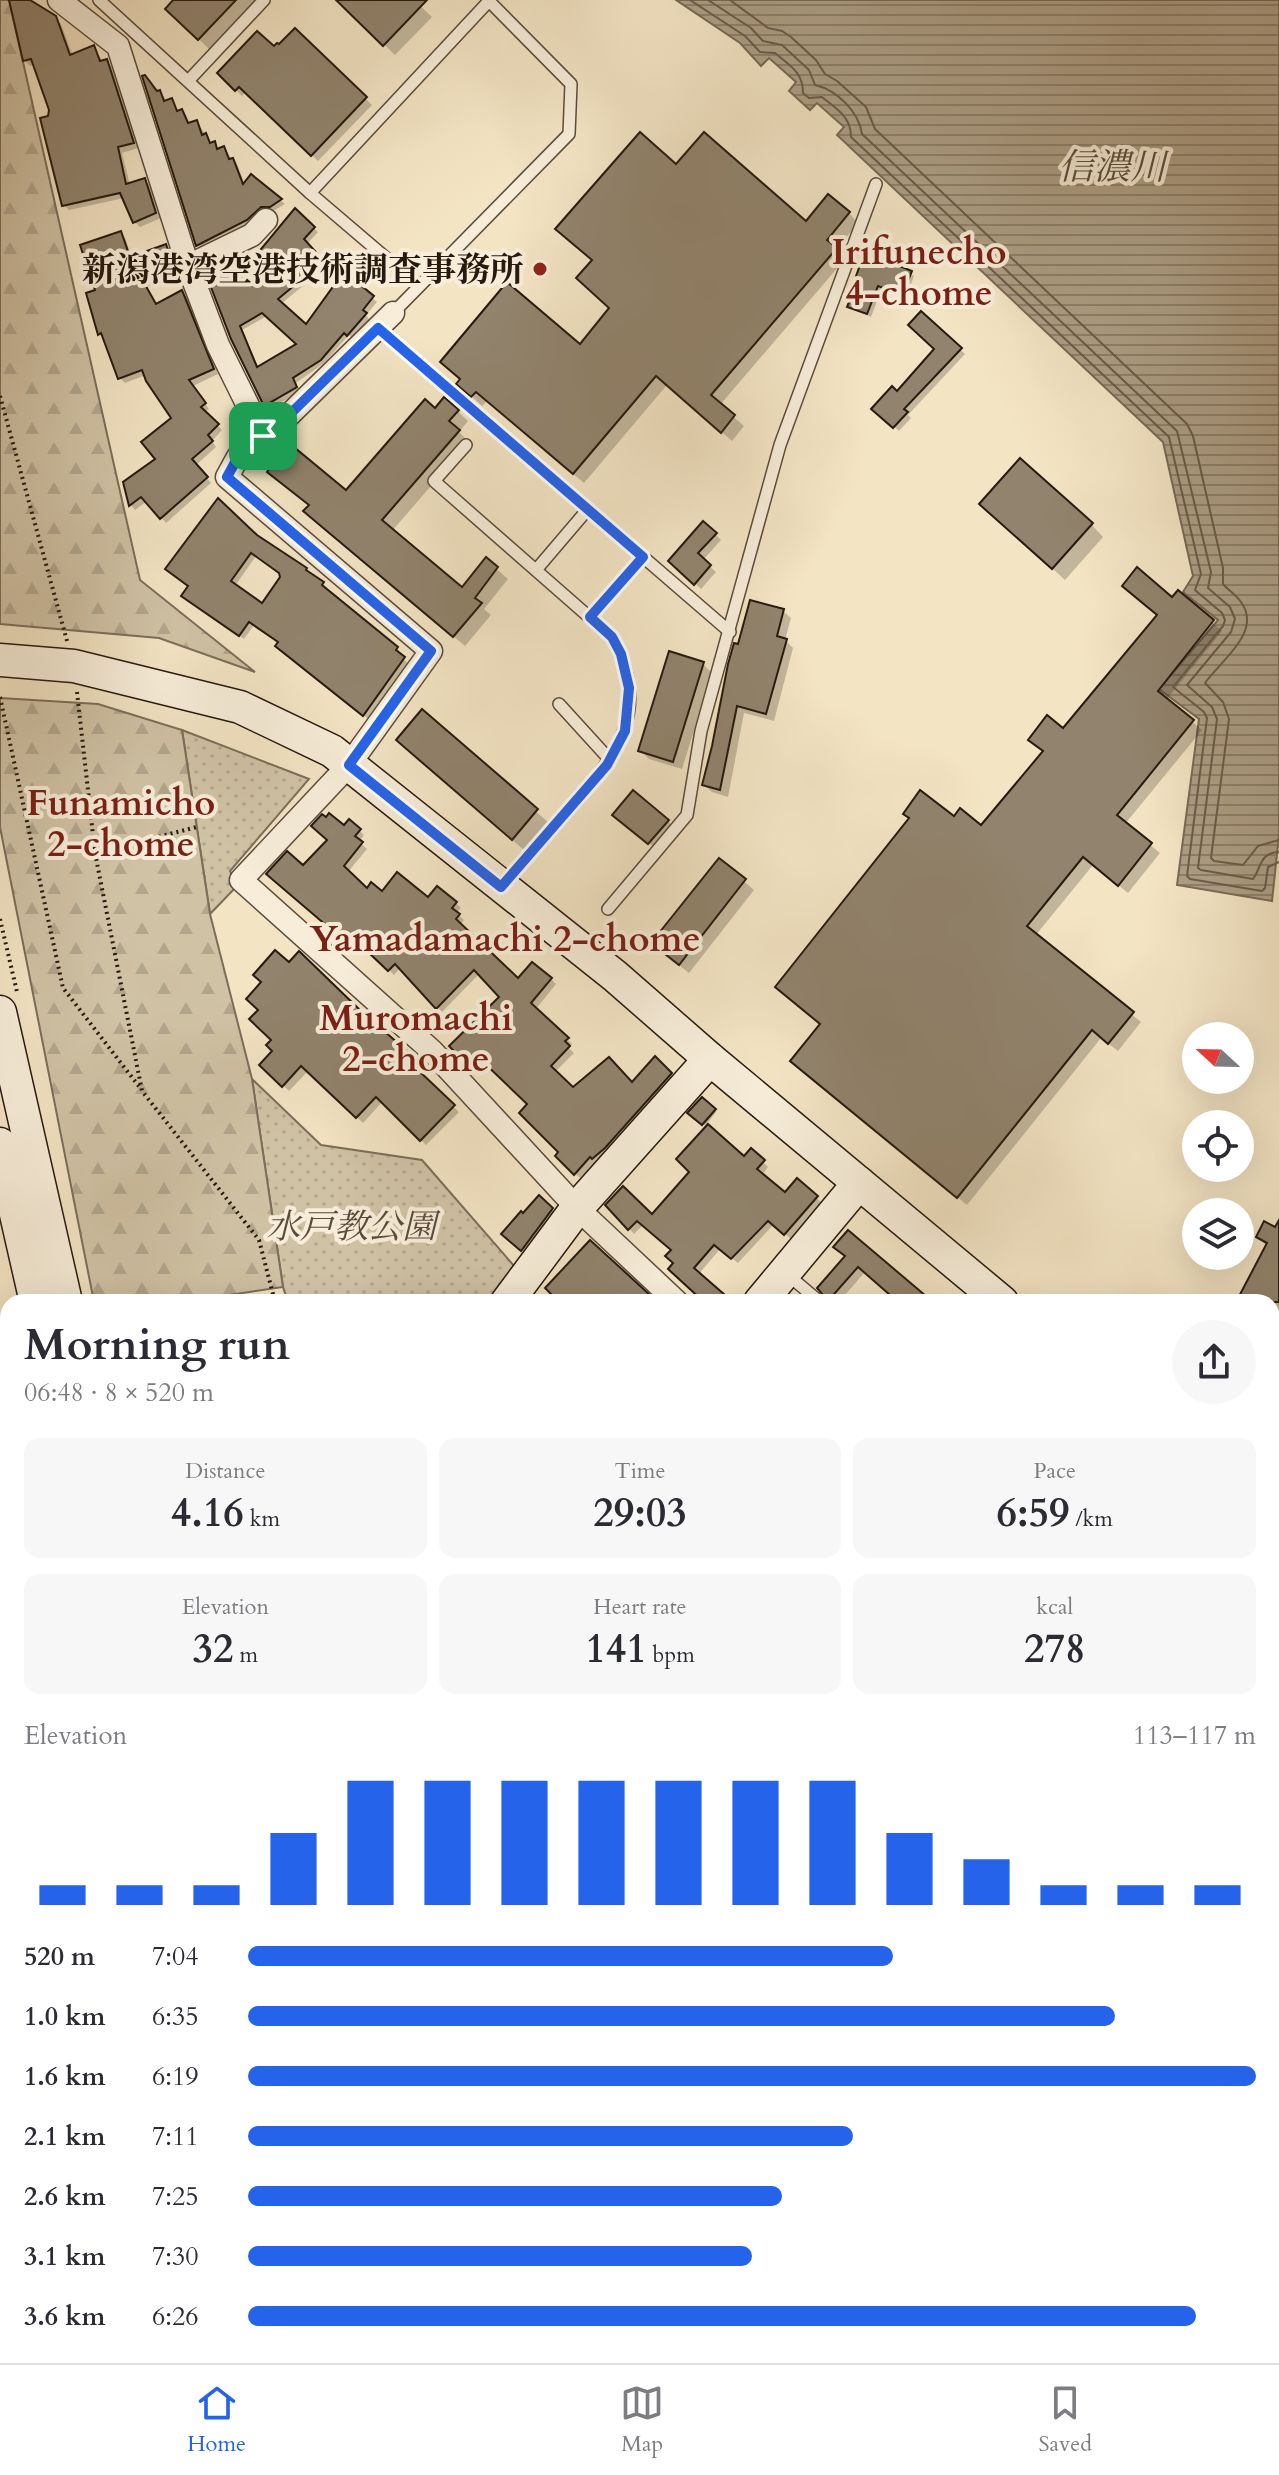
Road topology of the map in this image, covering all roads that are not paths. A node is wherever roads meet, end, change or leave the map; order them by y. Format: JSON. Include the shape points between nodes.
{"nodes":[{"id":1,"x":59,"y":0,"type":"edge"},
{"id":2,"x":99,"y":0,"type":"edge"},
{"id":3,"x":264,"y":0,"type":"edge"},
{"id":4,"x":488,"y":1,"type":"edge"},
{"id":5,"x":189,"y":80,"type":"junction"},
{"id":6,"x":876,"y":184,"type":"dead end"},
{"id":7,"x":310,"y":193,"type":"junction"},
{"id":8,"x":266,"y":220,"type":"dead end"},
{"id":9,"x":188,"y":266,"type":"junction"},
{"id":10,"x":419,"y":286,"type":"junction"},
{"id":11,"x":386,"y":320,"type":"junction"},
{"id":12,"x":263,"y":436,"type":"junction"},
{"id":13,"x":466,"y":445,"type":"dead end"},
{"id":14,"x":588,"y":509,"type":"junction"},
{"id":15,"x":643,"y":557,"type":"junction"},
{"id":16,"x":536,"y":570,"type":"junction"},
{"id":17,"x":590,"y":617,"type":"junction"},
{"id":18,"x":730,"y":632,"type":"junction"},
{"id":19,"x":0,"y":660,"type":"edge"},
{"id":20,"x":559,"y":704,"type":"dead end"},
{"id":21,"x":610,"y":760,"type":"junction"},
{"id":22,"x":349,"y":765,"type":"junction"},
{"id":23,"x":501,"y":887,"type":"junction"},
{"id":24,"x":608,"y":909,"type":"dead end"},
{"id":25,"x":0,"y":1012,"type":"edge"},
{"id":26,"x":710,"y":1059,"type":"junction"},
{"id":27,"x":0,"y":1144,"type":"edge"},
{"id":28,"x":859,"y":1183,"type":"junction"},
{"id":29,"x":577,"y":1208,"type":"junction"},
{"id":30,"x":785,"y":1272,"type":"junction"},
{"id":31,"x":34,"y":1294,"type":"edge"},
{"id":32,"x":64,"y":1294,"type":"edge"},
{"id":33,"x":513,"y":1294,"type":"edge"},
{"id":34,"x":668,"y":1294,"type":"edge"},
{"id":35,"x":767,"y":1294,"type":"edge"},
{"id":36,"x":811,"y":1294,"type":"edge"},
{"id":37,"x":992,"y":1294,"type":"edge"}],
"edges":[{"from":1,"to":9,"type":"street","via":[[118,46]]},
{"from":2,"to":5,"type":"lane"},
{"from":3,"to":5,"type":"lane"},
{"from":4,"to":7,"type":"lane"},
{"from":4,"to":10,"type":"lane","via":[[571,84],[569,134]]},
{"from":5,"to":7,"type":"lane"},
{"from":6,"to":18,"type":"lane","via":[[780,445]]},
{"from":7,"to":10,"type":"lane"},
{"from":8,"to":9,"type":"street","via":[[252,235]]},
{"from":9,"to":12,"type":"street","via":[[218,345]]},
{"from":10,"to":11,"type":"lane"},
{"from":11,"to":12,"type":"street"},
{"from":11,"to":14,"type":"lane"},
{"from":12,"to":22,"type":"street","via":[[238,457],[227,477],[431,651]]},
{"from":13,"to":16,"type":"lane","via":[[434,481]]},
{"from":14,"to":15,"type":"lane"},
{"from":14,"to":16,"type":"lane"},
{"from":15,"to":17,"type":"lane"},
{"from":15,"to":18,"type":"lane"},
{"from":16,"to":17,"type":"lane"},
{"from":17,"to":21,"type":"lane","via":[[612,637],[629,688],[625,731]]},
{"from":18,"to":24,"type":"lane","via":[[701,731],[687,815]]},
{"from":19,"to":22,"type":"street","via":[[74,666],[240,707],[332,751]]},
{"from":20,"to":21,"type":"lane"},
{"from":21,"to":23,"type":"lane"},
{"from":22,"to":23,"type":"street"},
{"from":22,"to":29,"type":"street","via":[[241,880],[432,1051]]},
{"from":23,"to":26,"type":"street"},
{"from":25,"to":32,"type":"street"},
{"from":26,"to":28,"type":"street"},
{"from":26,"to":29,"type":"street"},
{"from":27,"to":31,"type":"street"},
{"from":28,"to":30,"type":"street"},
{"from":28,"to":37,"type":"street"},
{"from":29,"to":33,"type":"street"},
{"from":29,"to":34,"type":"street"},
{"from":30,"to":35,"type":"street"},
{"from":30,"to":36,"type":"lane"}]}
